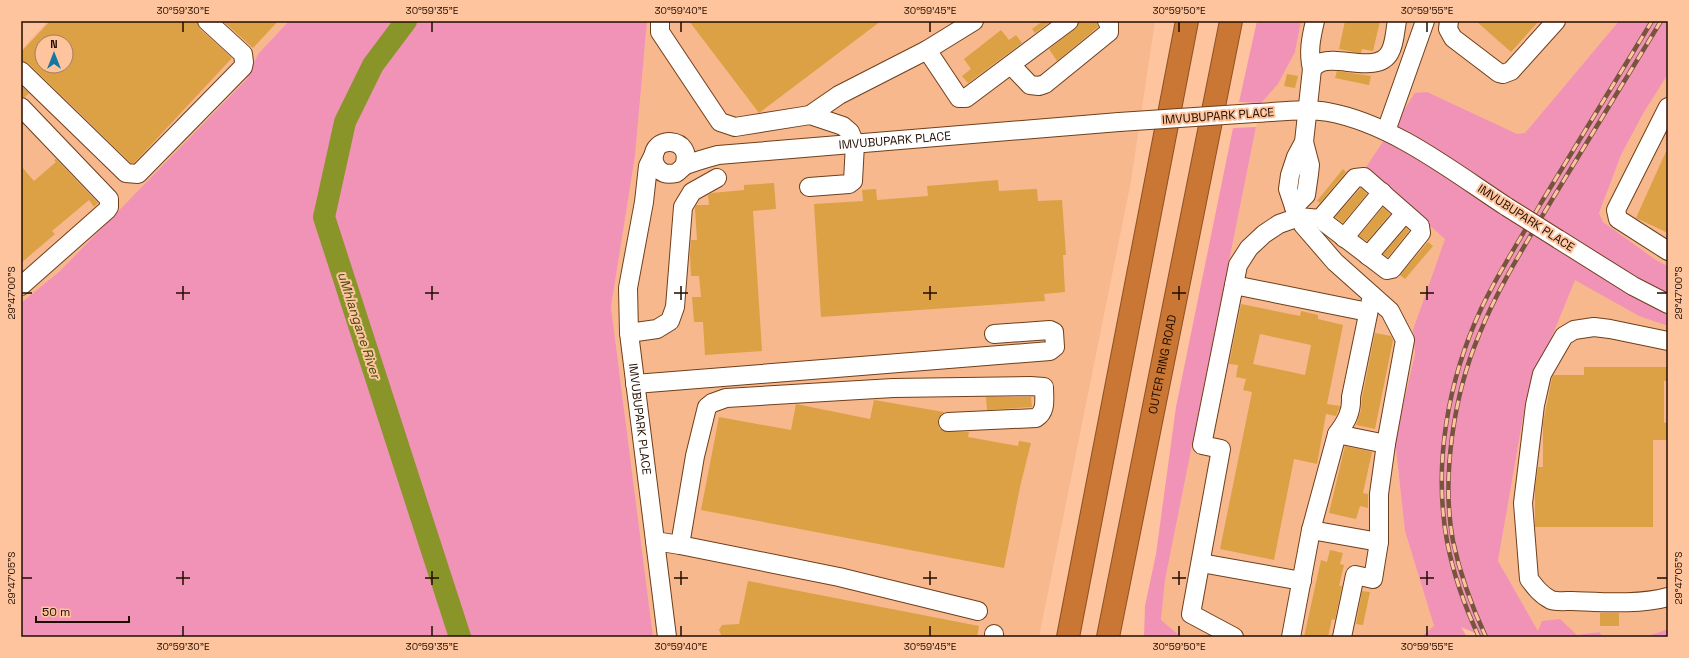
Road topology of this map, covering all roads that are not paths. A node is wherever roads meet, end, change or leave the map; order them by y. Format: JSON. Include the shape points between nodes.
{"nodes":[{"id":1,"x":207,"y":21,"type":"edge"},
{"id":2,"x":660,"y":21,"type":"edge"},
{"id":3,"x":974,"y":21,"type":"edge"},
{"id":4,"x":1069,"y":21,"type":"edge"},
{"id":5,"x":1107,"y":21,"type":"edge"},
{"id":6,"x":1180,"y":21,"type":"edge"},
{"id":7,"x":1188,"y":21,"type":"edge"},
{"id":8,"x":1232,"y":21,"type":"edge"},
{"id":9,"x":1315,"y":21,"type":"edge"},
{"id":10,"x":1397,"y":21,"type":"edge"},
{"id":11,"x":1425,"y":21,"type":"edge"},
{"id":12,"x":1449,"y":21,"type":"edge"},
{"id":13,"x":1556,"y":21,"type":"edge"},
{"id":14,"x":927,"y":50,"type":"junction"},
{"id":15,"x":1011,"y":65,"type":"junction"},
{"id":16,"x":1312,"y":69,"type":"junction"},
{"id":17,"x":21,"y":71,"type":"edge"},
{"id":18,"x":1176,"y":78,"type":"junction"},
{"id":19,"x":21,"y":107,"type":"edge"},
{"id":20,"x":1668,"y":107,"type":"edge"},
{"id":21,"x":1307,"y":111,"type":"junction"},
{"id":22,"x":810,"y":115,"type":"junction"},
{"id":23,"x":1386,"y":131,"type":"junction"},
{"id":24,"x":855,"y":144,"type":"junction"},
{"id":25,"x":681,"y":146,"type":"junction"},
{"id":26,"x":655,"y":152,"type":"junction"},
{"id":27,"x":718,"y":155,"type":"junction"},
{"id":28,"x":677,"y":170,"type":"junction"},
{"id":29,"x":718,"y":178,"type":"dead end"},
{"id":30,"x":809,"y":187,"type":"dead end"},
{"id":31,"x":1382,"y":192,"type":"junction"},
{"id":32,"x":644,"y":202,"type":"junction"},
{"id":33,"x":1296,"y":212,"type":"junction"},
{"id":34,"x":1405,"y":213,"type":"junction"},
{"id":35,"x":1320,"y":219,"type":"junction"},
{"id":36,"x":1344,"y":238,"type":"junction"},
{"id":37,"x":1668,"y":251,"type":"edge"},
{"id":38,"x":1368,"y":256,"type":"junction"},
{"id":39,"x":1234,"y":284,"type":"junction"},
{"id":40,"x":21,"y":286,"type":"edge"},
{"id":41,"x":1370,"y":303,"type":"junction"},
{"id":42,"x":1668,"y":304,"type":"edge"},
{"id":43,"x":629,"y":333,"type":"junction"},
{"id":44,"x":994,"y":334,"type":"dead end"},
{"id":45,"x":1668,"y":341,"type":"edge"},
{"id":46,"x":635,"y":384,"type":"junction"},
{"id":47,"x":948,"y":422,"type":"dead end"},
{"id":48,"x":1337,"y":434,"type":"junction"},
{"id":49,"x":1386,"y":444,"type":"junction"},
{"id":50,"x":1311,"y":530,"type":"junction"},
{"id":51,"x":655,"y":541,"type":"junction"},
{"id":52,"x":1379,"y":542,"type":"junction"},
{"id":53,"x":680,"y":545,"type":"junction"},
{"id":54,"x":1201,"y":563,"type":"junction"},
{"id":55,"x":1302,"y":581,"type":"junction"},
{"id":56,"x":1668,"y":597,"type":"edge"},
{"id":57,"x":978,"y":611,"type":"dead end"},
{"id":58,"x":667,"y":637,"type":"edge"},
{"id":59,"x":1068,"y":637,"type":"edge"},
{"id":60,"x":1108,"y":637,"type":"edge"},
{"id":61,"x":1234,"y":637,"type":"edge"},
{"id":62,"x":1291,"y":637,"type":"edge"},
{"id":63,"x":1342,"y":637,"type":"edge"}],
"edges":[{"from":1,"to":17,"type":"lane","via":[[243,54],[243,68],[135,175],[126,173]]},
{"from":2,"to":22,"type":"lane","via":[[660,32],[720,122],[734,127]]},
{"from":3,"to":14,"type":"lane"},
{"from":4,"to":15,"type":"lane"},
{"from":5,"to":15,"type":"lane","via":[[1108,32],[1045,84],[1030,85]]},
{"from":6,"to":18,"type":"highway"},
{"from":7,"to":18,"type":"highway"},
{"from":8,"to":60,"type":"highway","name":"OUTER RING ROAD"},
{"from":9,"to":16,"type":"lane","via":[[1309,58]]},
{"from":10,"to":16,"type":"lane","via":[[1390,52],[1380,61],[1326,61]]},
{"from":11,"to":23,"type":"lane"},
{"from":12,"to":13,"type":"lane","via":[[1448,29],[1453,38],[1503,74],[1511,71]]},
{"from":14,"to":15,"type":"lane","via":[[962,99]]},
{"from":14,"to":22,"type":"lane","via":[[839,95]]},
{"from":16,"to":21,"type":"lane"},
{"from":18,"to":59,"type":"highway"},
{"from":19,"to":40,"type":"lane","via":[[110,203],[107,210]]},
{"from":20,"to":37,"type":"lane","via":[[1616,210],[1618,219]]},
{"from":21,"to":23,"type":"lane","name":"IMVUBUPARK PLACE","via":[[1327,112],[1358,119]]},
{"from":21,"to":24,"type":"lane","name":"IMVUBUPARK PLACE","bridge":true,"via":[[1119,122]]},
{"from":21,"to":33,"type":"lane","via":[[1304,142],[1296,157],[1288,189]]},
{"from":22,"to":24,"type":"lane","via":[[843,126],[850,132]]},
{"from":23,"to":42,"type":"lane","name":"IMVUBUPARK PLACE","bridge":true,"via":[[1633,286]]},
{"from":24,"to":27,"type":"lane","name":"IMVUBUPARK PLACE"},
{"from":24,"to":30,"type":"lane","via":[[854,178],[851,183]]},
{"from":25,"to":26,"type":"lane","name":"IMVUBUPARK PLACE","via":[[666,142]]},
{"from":25,"to":27,"type":"lane","name":"IMVUBUPARK PLACE"},
{"from":25,"to":28,"type":"lane","via":[[686,156]]},
{"from":26,"to":28,"type":"lane","via":[[654,163],[660,171]]},
{"from":26,"to":32,"type":"lane","name":"IMVUBUPARK PLACE","via":[[648,166]]},
{"from":27,"to":28,"type":"lane","name":"IMVUBUPARK PLACE"},
{"from":28,"to":32,"type":"lane","name":"IMVUBUPARK PLACE","via":[[653,189]]},
{"from":29,"to":43,"type":"lane","via":[[692,192],[683,207],[675,307],[670,321],[657,329]]},
{"from":31,"to":34,"type":"lane"},
{"from":31,"to":35,"type":"lane","via":[[1364,176],[1357,177]]},
{"from":31,"to":36,"type":"lane"},
{"from":32,"to":43,"type":"lane","name":"IMVUBUPARK PLACE","via":[[628,288]]},
{"from":33,"to":35,"type":"lane"},
{"from":33,"to":39,"type":"lane","via":[[1249,248],[1238,265]]},
{"from":33,"to":41,"type":"lane","via":[[1312,237]]},
{"from":34,"to":38,"type":"lane"},
{"from":34,"to":38,"type":"lane","via":[[1420,226],[1422,233],[1392,269],[1384,269]]},
{"from":35,"to":36,"type":"lane"},
{"from":36,"to":38,"type":"lane"},
{"from":39,"to":41,"type":"lane"},
{"from":39,"to":54,"type":"lane","via":[[1202,444],[1221,449]]},
{"from":41,"to":48,"type":"lane","via":[[1347,421]]},
{"from":41,"to":49,"type":"lane","via":[[1390,311],[1405,340]]},
{"from":43,"to":46,"type":"lane","name":"IMVUBUPARK PLACE"},
{"from":44,"to":46,"type":"lane","via":[[1050,330],[1054,332],[1055,347],[1050,351]]},
{"from":45,"to":56,"type":"lane","via":[[1594,327],[1574,330],[1564,336],[1542,374],[1535,405],[1522,503],[1529,579],[1543,595],[1553,601],[1609,603]]},
{"from":46,"to":51,"type":"lane","name":"IMVUBUPARK PLACE"},
{"from":47,"to":53,"type":"lane","via":[[1036,418],[1044,410],[1044,387],[893,388],[718,400],[708,407],[695,456]]},
{"from":48,"to":49,"type":"lane"},
{"from":48,"to":50,"type":"lane"},
{"from":49,"to":52,"type":"lane","via":[[1379,494]]},
{"from":50,"to":52,"type":"lane"},
{"from":50,"to":55,"type":"lane"},
{"from":51,"to":53,"type":"lane"},
{"from":51,"to":58,"type":"lane","name":"IMVUBUPARK PLACE"},
{"from":52,"to":63,"type":"lane","via":[[1373,579],[1355,575]]},
{"from":53,"to":57,"type":"lane","via":[[840,577]]},
{"from":54,"to":55,"type":"lane"},
{"from":54,"to":61,"type":"lane","via":[[1191,614]]},
{"from":55,"to":62,"type":"lane"}]}
